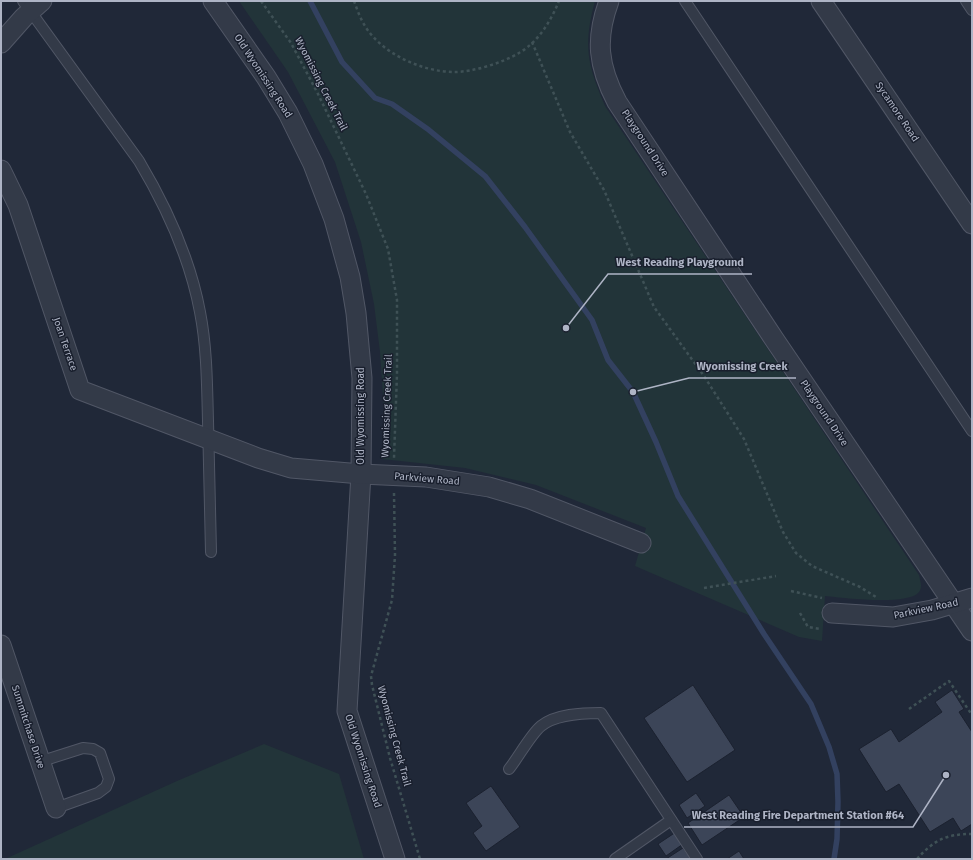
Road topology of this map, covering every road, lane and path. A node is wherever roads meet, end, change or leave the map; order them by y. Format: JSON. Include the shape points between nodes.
{"nodes":[{"id":1,"x":213,"y":1,"type":"edge"},
{"id":2,"x":261,"y":1,"type":"edge"},
{"id":3,"x":354,"y":1,"type":"edge"},
{"id":4,"x":560,"y":1,"type":"edge"},
{"id":5,"x":609,"y":1,"type":"edge"},
{"id":6,"x":686,"y":1,"type":"edge"},
{"id":7,"x":821,"y":1,"type":"edge"},
{"id":8,"x":966,"y":1,"type":"edge"},
{"id":9,"x":32,"y":4,"type":"edge"},
{"id":10,"x":972,"y":10,"type":"edge"},
{"id":11,"x":532,"y":42,"type":"junction"},
{"id":12,"x":1,"y":43,"type":"edge"},
{"id":13,"x":1,"y":170,"type":"edge"},
{"id":14,"x":972,"y":224,"type":"edge"},
{"id":15,"x":972,"y":431,"type":"edge"},
{"id":16,"x":208,"y":438,"type":"junction"},
{"id":17,"x":360,"y":474,"type":"junction"},
{"id":18,"x":393,"y":476,"type":"junction"},
{"id":19,"x":641,"y":543,"type":"dead end"},
{"id":20,"x":211,"y":552,"type":"dead end"},
{"id":21,"x":776,"y":576,"type":"dead end"},
{"id":22,"x":704,"y":588,"type":"dead end"},
{"id":23,"x":791,"y":591,"type":"dead end"},
{"id":24,"x":874,"y":596,"type":"dead end"},
{"id":25,"x":972,"y":598,"type":"edge"},
{"id":26,"x":953,"y":604,"type":"junction"},
{"id":27,"x":827,"y":606,"type":"joint"},
{"id":28,"x":800,"y":613,"type":"dead end"},
{"id":29,"x":820,"y":629,"type":"dead end"},
{"id":30,"x":972,"y":631,"type":"edge"},
{"id":31,"x":1,"y":645,"type":"edge"},
{"id":32,"x":909,"y":709,"type":"dead end"},
{"id":33,"x":972,"y":715,"type":"edge"},
{"id":34,"x":40,"y":762,"type":"junction"},
{"id":35,"x":510,"y":769,"type":"dead end"},
{"id":36,"x":56,"y":808,"type":"joint"},
{"id":37,"x":671,"y":820,"type":"junction"},
{"id":38,"x":972,"y":834,"type":"edge"},
{"id":39,"x":395,"y":859,"type":"edge"},
{"id":40,"x":420,"y":859,"type":"edge"},
{"id":41,"x":615,"y":859,"type":"edge"},
{"id":42,"x":698,"y":859,"type":"edge"},
{"id":43,"x":917,"y":859,"type":"edge"}],
"edges":[{"from":1,"to":17,"type":"street","name":"Old Wyomissing Road","via":[[288,113],[313,164],[334,220],[350,277],[360,348]]},
{"from":2,"to":18,"type":"path","name":"Wyomissing Creek Trail","via":[[292,43],[366,194],[388,249],[397,300]]},
{"from":3,"to":11,"type":"path","via":[[366,27],[387,49],[416,66],[455,72],[488,66],[519,53]]},
{"from":4,"to":11,"type":"path","via":[[550,22]]},
{"from":5,"to":26,"type":"street","name":"Playground Drive","via":[[602,21],[599,45],[602,68],[617,102]]},
{"from":6,"to":15,"type":"lane"},
{"from":7,"to":14,"type":"street","name":"Sycamore Road"},
{"from":8,"to":10,"type":"lane"},
{"from":9,"to":12,"type":"street"},
{"from":9,"to":16,"type":"lane","via":[[139,162],[174,226],[190,269],[200,313],[206,359]]},
{"from":11,"to":24,"type":"path","via":[[570,132],[604,190],[654,308],[704,376],[744,439],[783,532],[796,553],[812,566],[860,587]]},
{"from":13,"to":16,"type":"street","name":"Joan Terrace","via":[[18,206],[80,390]]},
{"from":16,"to":17,"type":"street","name":"Parkview Road","via":[[291,468]]},
{"from":16,"to":20,"type":"lane"},
{"from":17,"to":18,"type":"street","name":"Parkview Road"},
{"from":17,"to":39,"type":"street","name":"Old Wyomissing Road","via":[[347,711]]},
{"from":18,"to":19,"type":"street","name":"Parkview Road","via":[[426,477],[489,488],[530,499]]},
{"from":18,"to":40,"type":"path","name":"Wyomissing Creek Trail","via":[[395,555],[392,600],[371,676],[390,758]]},
{"from":21,"to":22,"type":"path"},
{"from":23,"to":27,"type":"path"},
{"from":25,"to":26,"type":"street","name":"Parkview Road"},
{"from":26,"to":27,"type":"street","name":"Parkview Road","via":[[893,617]]},
{"from":26,"to":30,"type":"street","name":"Playground Drive"},
{"from":28,"to":29,"type":"path","via":[[808,627]]},
{"from":31,"to":34,"type":"street","name":"Summitchase Drive"},
{"from":32,"to":33,"type":"path","via":[[949,681]]},
{"from":34,"to":36,"type":"street","name":"Summitchase Drive"},
{"from":34,"to":36,"type":"lane","via":[[83,748],[100,753],[109,779],[106,787],[98,793]]},
{"from":35,"to":37,"type":"lane","via":[[541,726],[556,719],[582,713],[601,713]]},
{"from":37,"to":41,"type":"lane"},
{"from":37,"to":42,"type":"lane"},
{"from":38,"to":43,"type":"path","via":[[954,834],[928,846]]}]}
